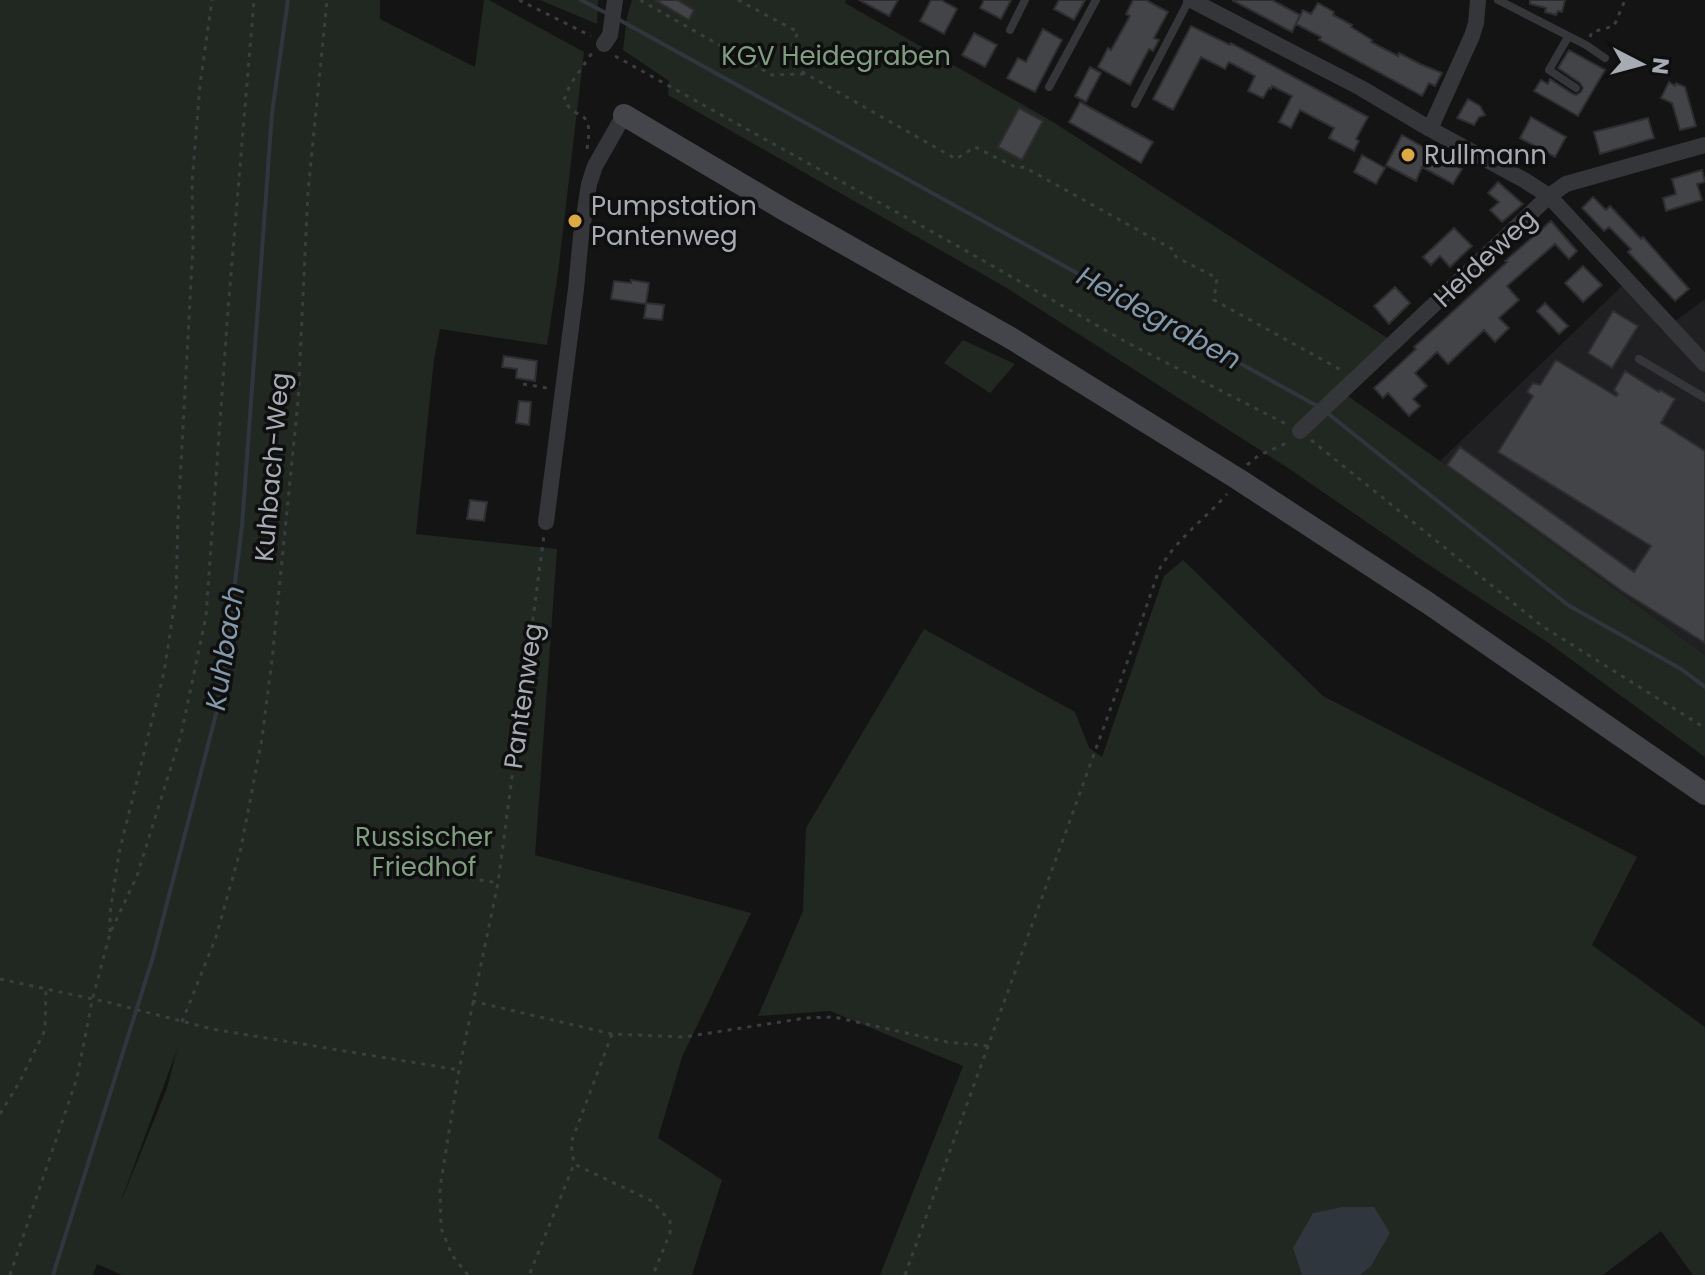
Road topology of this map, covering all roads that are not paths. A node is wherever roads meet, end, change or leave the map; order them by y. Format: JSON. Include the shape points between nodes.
{"nodes":[{"id":1,"x":1025,"y":0,"type":"edge"},
{"id":2,"x":1096,"y":0,"type":"edge"},
{"id":3,"x":1190,"y":0,"type":"edge"},
{"id":4,"x":1478,"y":0,"type":"edge"},
{"id":5,"x":1498,"y":0,"type":"edge"},
{"id":6,"x":615,"y":1,"type":"edge"},
{"id":7,"x":1010,"y":30,"type":"dead end"},
{"id":8,"x":608,"y":36,"type":"road end"},
{"id":9,"x":1568,"y":37,"type":"junction"},
{"id":10,"x":1605,"y":58,"type":"dead end"},
{"id":11,"x":1049,"y":87,"type":"dead end"},
{"id":12,"x":1576,"y":88,"type":"dead end"},
{"id":13,"x":1135,"y":104,"type":"dead end"},
{"id":14,"x":624,"y":115,"type":"joint"},
{"id":15,"x":1430,"y":129,"type":"junction"},
{"id":16,"x":1705,"y":145,"type":"edge"},
{"id":17,"x":1549,"y":196,"type":"junction"},
{"id":18,"x":1639,"y":359,"type":"dead end"},
{"id":19,"x":1705,"y":364,"type":"edge"},
{"id":20,"x":1705,"y":398,"type":"edge"},
{"id":21,"x":1300,"y":431,"type":"road end"},
{"id":22,"x":546,"y":522,"type":"road end"},
{"id":23,"x":1705,"y":794,"type":"edge"}],
"edges":[{"from":1,"to":7,"type":"lane"},
{"from":2,"to":11,"type":"lane"},
{"from":3,"to":13,"type":"lane"},
{"from":3,"to":15,"type":"street"},
{"from":4,"to":15,"type":"street","via":[[1472,36]]},
{"from":5,"to":9,"type":"lane"},
{"from":6,"to":8,"type":"street"},
{"from":9,"to":10,"type":"lane"},
{"from":9,"to":12,"type":"lane","via":[[1549,70]]},
{"from":14,"to":22,"type":"street","via":[[589,184]]},
{"from":14,"to":23,"type":"main road","via":[[1014,340],[1238,479]]},
{"from":15,"to":17,"type":"street"},
{"from":16,"to":17,"type":"street","name":"Heideweg","via":[[1566,184]]},
{"from":17,"to":19,"type":"street"},
{"from":17,"to":21,"type":"street","name":"Heideweg"},
{"from":18,"to":20,"type":"lane"}]}
